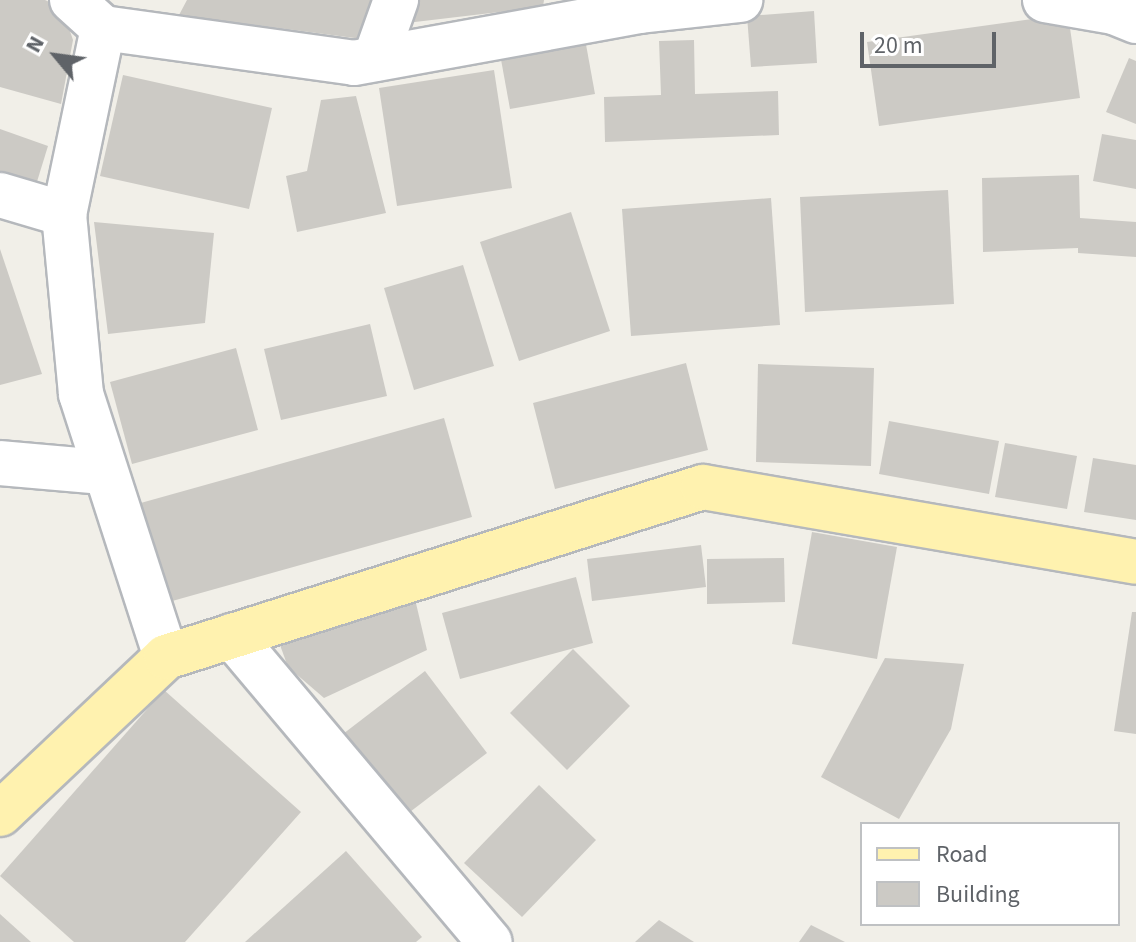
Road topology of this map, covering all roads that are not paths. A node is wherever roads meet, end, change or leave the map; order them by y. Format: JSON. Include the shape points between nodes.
{"nodes":[{"id":1,"x":396,"y":0,"type":"edge"},
{"id":2,"x":740,"y":0,"type":"edge"},
{"id":3,"x":1045,"y":0,"type":"edge"},
{"id":4,"x":598,"y":9,"type":"edge"},
{"id":5,"x":88,"y":14,"type":"edge"},
{"id":6,"x":170,"y":18,"type":"edge"},
{"id":7,"x":1136,"y":21,"type":"edge"},
{"id":8,"x":375,"y":59,"type":"junction"},
{"id":9,"x":0,"y":195,"type":"edge"},
{"id":10,"x":64,"y":214,"type":"junction"},
{"id":11,"x":0,"y":463,"type":"edge"},
{"id":12,"x":102,"y":472,"type":"junction"},
{"id":13,"x":1136,"y":562,"type":"edge"},
{"id":14,"x":232,"y":636,"type":"junction"},
{"id":15,"x":166,"y":657,"type":"junction"},
{"id":16,"x":0,"y":814,"type":"edge"},
{"id":17,"x":490,"y":942,"type":"edge"}],
"edges":[{"from":1,"to":8,"type":"street"},
{"from":2,"to":4,"type":"street"},
{"from":3,"to":7,"type":"street"},
{"from":4,"to":8,"type":"street"},
{"from":5,"to":6,"type":"street"},
{"from":5,"to":10,"type":"street"},
{"from":6,"to":8,"type":"street","via":[[354,63]]},
{"from":9,"to":10,"type":"street"},
{"from":10,"to":12,"type":"street","via":[[81,394]]},
{"from":11,"to":12,"type":"street"},
{"from":12,"to":15,"type":"street"},
{"from":13,"to":14,"type":"main road","via":[[703,487]]},
{"from":14,"to":15,"type":"main road"},
{"from":14,"to":17,"type":"street"},
{"from":15,"to":16,"type":"main road"}]}
